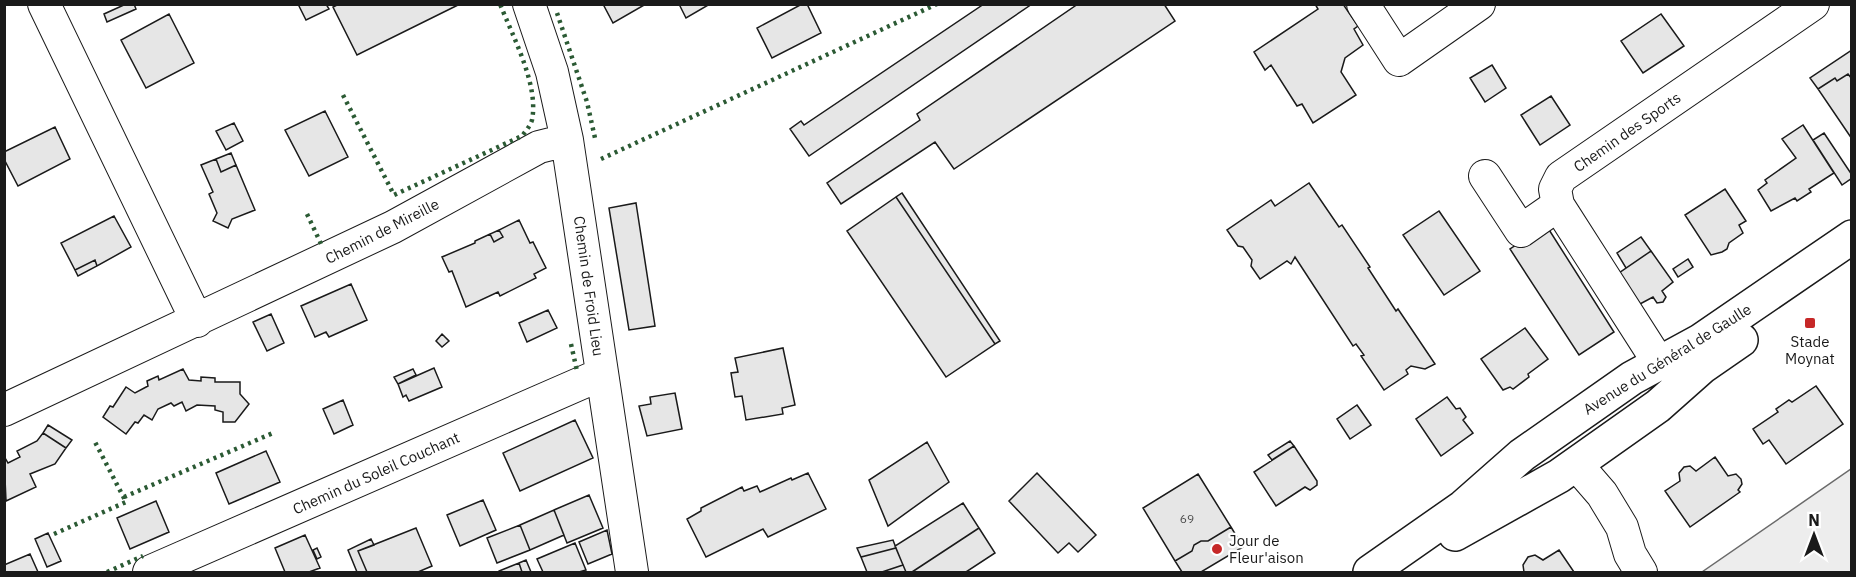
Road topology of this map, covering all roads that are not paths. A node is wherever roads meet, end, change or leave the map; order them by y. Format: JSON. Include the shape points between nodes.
{"nodes":[{"id":1,"x":44,"y":4,"type":"edge"},
{"id":2,"x":529,"y":4,"type":"edge"},
{"id":3,"x":1363,"y":4,"type":"edge"},
{"id":4,"x":1479,"y":4,"type":"edge"},
{"id":5,"x":1813,"y":4,"type":"edge"},
{"id":6,"x":567,"y":140,"type":"junction"},
{"id":7,"x":1485,"y":176,"type":"dead end"},
{"id":8,"x":1558,"y":205,"type":"junction"},
{"id":9,"x":1851,"y":237,"type":"edge"},
{"id":10,"x":1851,"y":264,"type":"edge"},
{"id":11,"x":197,"y":321,"type":"junction"},
{"id":12,"x":1659,"y":363,"type":"junction"},
{"id":13,"x":602,"y":374,"type":"junction"},
{"id":14,"x":1604,"y":398,"type":"junction"},
{"id":15,"x":4,"y":410,"type":"edge"},
{"id":16,"x":1625,"y":429,"type":"junction"},
{"id":17,"x":1554,"y":432,"type":"junction"},
{"id":18,"x":1576,"y":464,"type":"junction"},
{"id":19,"x":149,"y":573,"type":"edge"},
{"id":20,"x":632,"y":573,"type":"edge"},
{"id":21,"x":1370,"y":573,"type":"edge"},
{"id":22,"x":1400,"y":573,"type":"edge"},
{"id":23,"x":1641,"y":573,"type":"edge"}],
"edges":[{"from":1,"to":11,"type":"street"},
{"from":2,"to":6,"type":"street","name":"Chemin de Froid Lieu","via":[[552,72]]},
{"from":3,"to":4,"type":"street","via":[[1399,60]]},
{"from":5,"to":8,"type":"street","name":"Chemin des Sports","via":[[1561,177],[1555,189]]},
{"from":6,"to":11,"type":"street","name":"Chemin de Mireille","via":[[538,147],[393,227]]},
{"from":6,"to":13,"type":"street","name":"Chemin de Froid Lieu"},
{"from":7,"to":8,"type":"street","via":[[1521,231]]},
{"from":8,"to":12,"type":"street"},
{"from":9,"to":12,"type":"main road","name":"Avenue du Général de Gaulle","via":[[1700,341]]},
{"from":10,"to":16,"type":"main road","name":"Avenue du Général de Gaulle","via":[[1702,367]]},
{"from":11,"to":15,"type":"street","name":"Chemin de Mireille"},
{"from":12,"to":14,"type":"main road","name":"Avenue du Général de Gaulle"},
{"from":13,"to":19,"type":"street","name":"Chemin du Soleil Couchant"},
{"from":13,"to":20,"type":"street","name":"Chemin de Froid Lieu"},
{"from":14,"to":16,"type":"main road"},
{"from":14,"to":17,"type":"main road","name":"Avenue du Général de Gaulle"},
{"from":16,"to":18,"type":"main road","name":"Avenue du Général de Gaulle"},
{"from":17,"to":18,"type":"main road"},
{"from":17,"to":21,"type":"main road","name":"Avenue du Général de Gaulle","via":[[1463,507]]},
{"from":18,"to":22,"type":"main road","name":"Avenue du Général de Gaulle","via":[[1474,522]]},
{"from":18,"to":23,"type":"street","via":[[1602,494],[1622,527]]}]}
